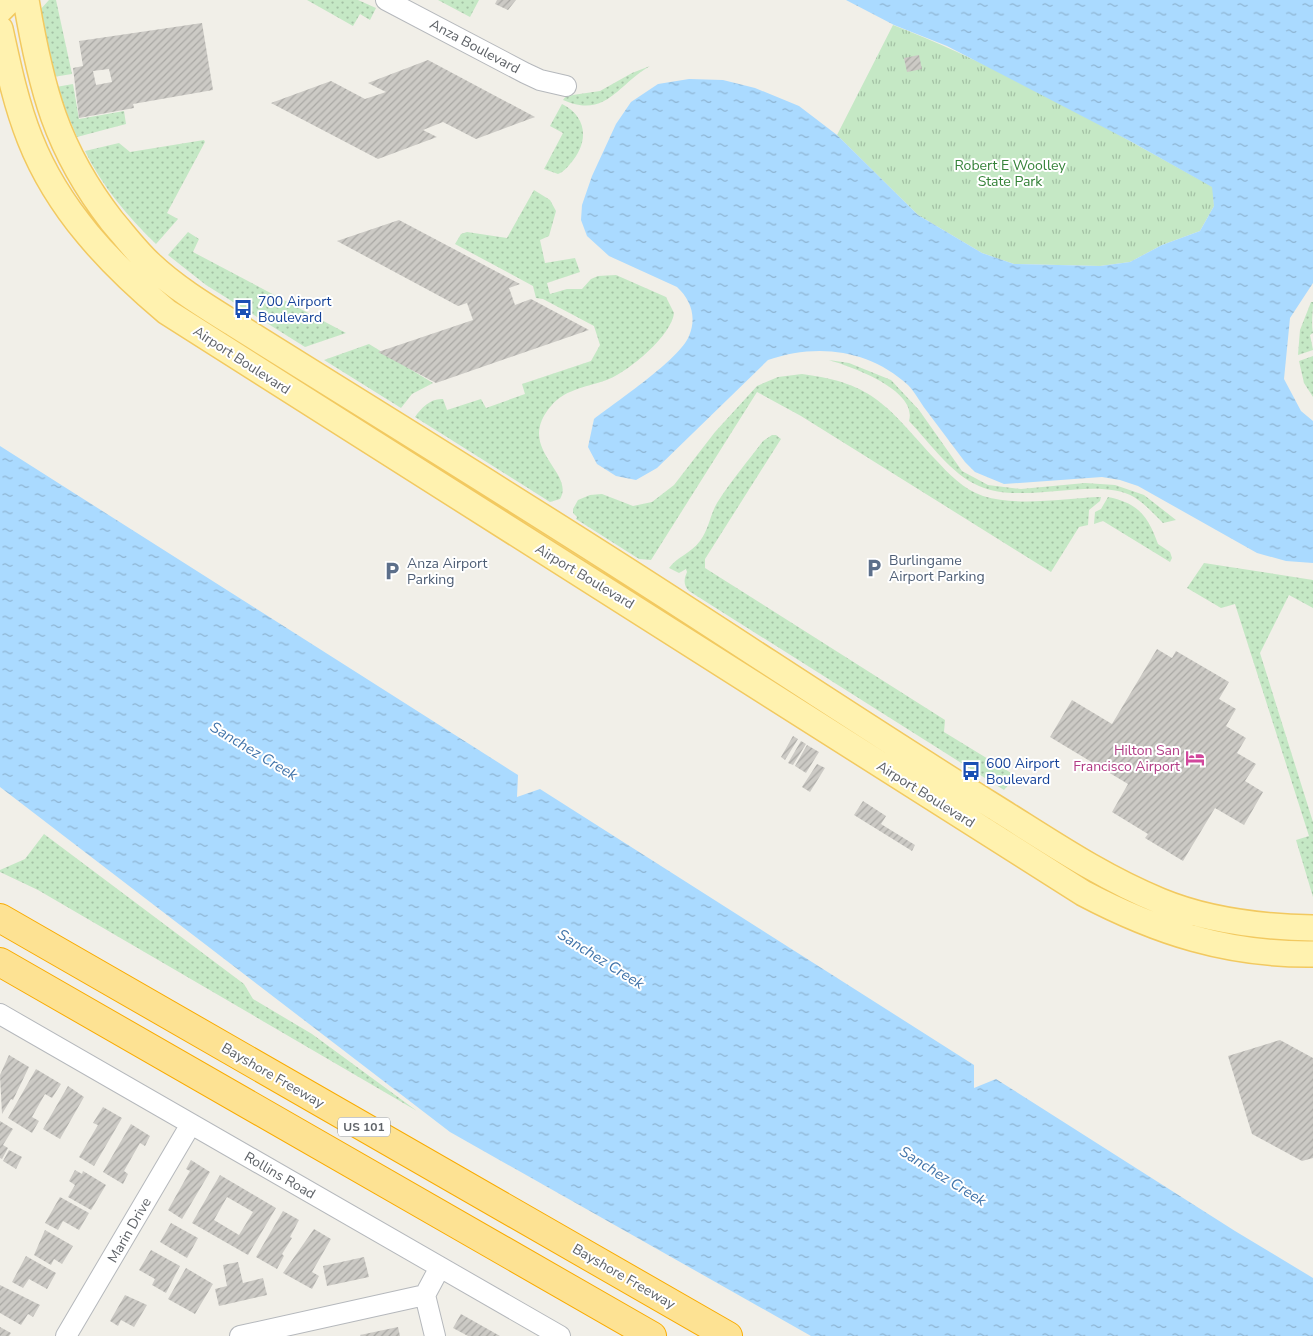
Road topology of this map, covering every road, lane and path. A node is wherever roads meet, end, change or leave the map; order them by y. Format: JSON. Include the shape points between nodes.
{"nodes":[{"id":1,"x":10,"y":0,"type":"edge"},
{"id":2,"x":26,"y":0,"type":"edge"},
{"id":3,"x":386,"y":0,"type":"edge"},
{"id":4,"x":0,"y":10,"type":"edge"},
{"id":5,"x":0,"y":29,"type":"edge"},
{"id":6,"x":566,"y":86,"type":"dead end"},
{"id":7,"x":150,"y":264,"type":"junction"},
{"id":8,"x":132,"y":282,"type":"junction"},
{"id":9,"x":402,"y":430,"type":"junction"},
{"id":10,"x":387,"y":452,"type":"junction"},
{"id":11,"x":578,"y":540,"type":"junction"},
{"id":12,"x":562,"y":563,"type":"junction"},
{"id":13,"x":773,"y":665,"type":"junction"},
{"id":14,"x":758,"y":687,"type":"junction"},
{"id":15,"x":869,"y":727,"type":"junction"},
{"id":16,"x":855,"y":749,"type":"junction"},
{"id":17,"x":0,"y":918,"type":"edge"},
{"id":18,"x":1313,"y":928,"type":"edge"},
{"id":19,"x":1313,"y":954,"type":"edge"},
{"id":20,"x":0,"y":962,"type":"edge"},
{"id":21,"x":2,"y":1020,"type":"edge"},
{"id":22,"x":191,"y":1124,"type":"junction"},
{"id":23,"x":440,"y":1267,"type":"junction"},
{"id":24,"x":425,"y":1294,"type":"junction"},
{"id":25,"x":66,"y":1336,"type":"edge"},
{"id":26,"x":240,"y":1336,"type":"edge"},
{"id":27,"x":435,"y":1336,"type":"edge"},
{"id":28,"x":560,"y":1336,"type":"edge"},
{"id":29,"x":652,"y":1336,"type":"edge"},
{"id":30,"x":728,"y":1336,"type":"edge"}],
"edges":[{"from":1,"to":4,"type":"main road"},
{"from":2,"to":7,"type":"main road","name":"Airport Boulevard","via":[[37,63],[62,142],[96,200]]},
{"from":3,"to":6,"type":"street","name":"Anza Boulevard","via":[[525,73]]},
{"from":5,"to":8,"type":"main road","name":"Airport Boulevard","via":[[21,114],[53,187],[77,222]]},
{"from":7,"to":8,"type":"main road"},
{"from":7,"to":9,"type":"main road","name":"Airport Boulevard","via":[[207,306]]},
{"from":8,"to":10,"type":"main road","name":"Airport Boulevard","via":[[167,312]]},
{"from":9,"to":10,"type":"main road"},
{"from":9,"to":11,"type":"main road","name":"Airport Boulevard"},
{"from":10,"to":12,"type":"main road","name":"Airport Boulevard"},
{"from":11,"to":12,"type":"main road"},
{"from":11,"to":13,"type":"main road","name":"Airport Boulevard"},
{"from":12,"to":14,"type":"main road","name":"Airport Boulevard"},
{"from":13,"to":14,"type":"main road"},
{"from":13,"to":15,"type":"main road","name":"Airport Boulevard"},
{"from":14,"to":16,"type":"main road","name":"Airport Boulevard"},
{"from":15,"to":16,"type":"main road"},
{"from":15,"to":18,"type":"main road","name":"Airport Boulevard","via":[[1078,860],[1161,902],[1200,915],[1241,923]]},
{"from":16,"to":19,"type":"main road","name":"Airport Boulevard","via":[[1120,913],[1208,944],[1255,952]]},
{"from":17,"to":30,"type":"highway","name":"Bayshore Freeway","number":"US 101"},
{"from":20,"to":29,"type":"highway","number":"US 101"},
{"from":21,"to":22,"type":"street","name":"Rollins Road"},
{"from":22,"to":23,"type":"street","name":"Rollins Road"},
{"from":22,"to":25,"type":"street","name":"Marin Drive"},
{"from":23,"to":24,"type":"street"},
{"from":23,"to":28,"type":"street","name":"Rollins Road"},
{"from":24,"to":26,"type":"street"},
{"from":24,"to":27,"type":"street"}]}
